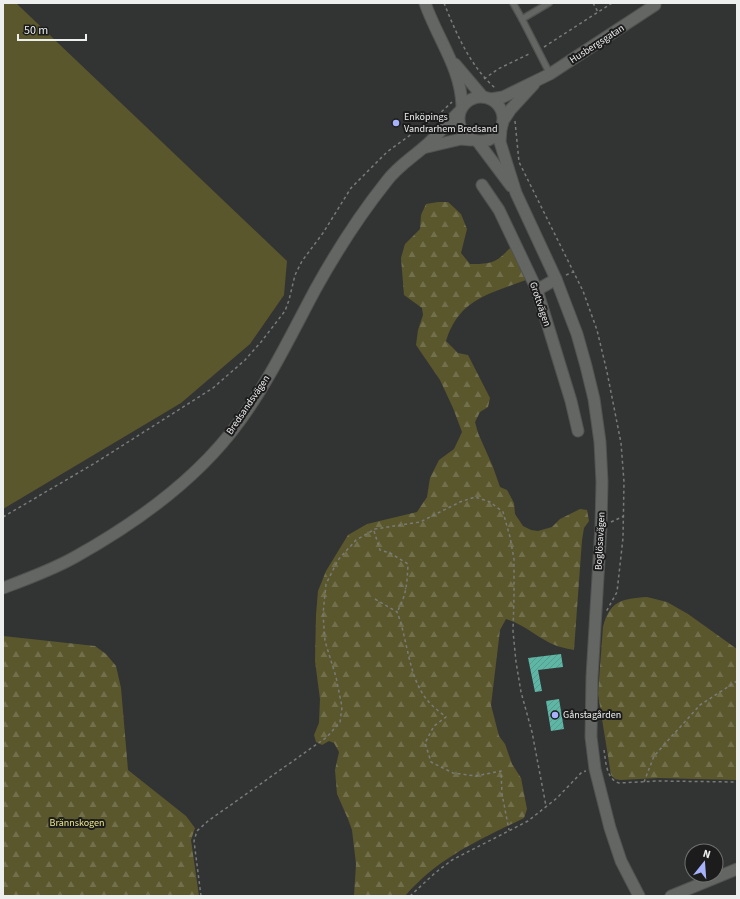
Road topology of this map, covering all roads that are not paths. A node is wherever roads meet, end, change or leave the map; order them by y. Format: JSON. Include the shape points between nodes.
{"nodes":[{"id":1,"x":425,"y":3,"type":"edge"},
{"id":2,"x":513,"y":3,"type":"edge"},
{"id":3,"x":549,"y":3,"type":"edge"},
{"id":4,"x":653,"y":5,"type":"edge"},
{"id":5,"x":522,"y":19,"type":"junction"},
{"id":6,"x":451,"y":58,"type":"junction"},
{"id":7,"x":550,"y":74,"type":"junction"},
{"id":8,"x":537,"y":81,"type":"junction"},
{"id":9,"x":487,"y":98,"type":"junction"},
{"id":10,"x":461,"y":109,"type":"junction"},
{"id":11,"x":502,"y":125,"type":"junction"},
{"id":12,"x":474,"y":141,"type":"junction"},
{"id":13,"x":423,"y":148,"type":"junction"},
{"id":14,"x":482,"y":185,"type":"dead end"},
{"id":15,"x":516,"y":193,"type":"junction"},
{"id":16,"x":556,"y":279,"type":"junction"},
{"id":17,"x":537,"y":290,"type":"junction"},
{"id":18,"x":578,"y":430,"type":"dead end"},
{"id":19,"x":3,"y":588,"type":"edge"},
{"id":20,"x":737,"y":868,"type":"edge"},
{"id":21,"x":639,"y":896,"type":"edge"},
{"id":22,"x":671,"y":896,"type":"edge"}],
"edges":[{"from":1,"to":6,"type":"street"},
{"from":2,"to":5,"type":"lane"},
{"from":3,"to":5,"type":"lane"},
{"from":4,"to":7,"type":"street","name":"Husbergsgatan"},
{"from":5,"to":7,"type":"lane"},
{"from":6,"to":9,"type":"street"},
{"from":6,"to":10,"type":"street","via":[[461,93]]},
{"from":7,"to":8,"type":"street","name":"Husbergsgatan"},
{"from":8,"to":9,"type":"street","name":"Husbergsgatan","via":[[503,97]]},
{"from":8,"to":11,"type":"street","name":"Husbergsgatan","via":[[511,109]]},
{"from":9,"to":10,"type":"street","via":[[471,99]]},
{"from":9,"to":11,"type":"street","via":[[500,107],[503,114]]},
{"from":10,"to":12,"type":"street","via":[[458,121],[461,131]]},
{"from":10,"to":13,"type":"street","name":"Bredsandsvägen"},
{"from":11,"to":12,"type":"street","via":[[491,140]]},
{"from":11,"to":15,"type":"street","name":"Boglösavägen","via":[[500,142]]},
{"from":12,"to":13,"type":"street","via":[[461,139]]},
{"from":12,"to":15,"type":"street","name":"Boglösavägen"},
{"from":13,"to":19,"type":"street","name":"Bredsandsvägen","via":[[394,172],[363,212],[338,251],[257,396],[214,454],[146,513],[74,558]]},
{"from":14,"to":17,"type":"street","name":"Grottvägen","via":[[499,210]]},
{"from":15,"to":16,"type":"street","name":"Boglösavägen"},
{"from":16,"to":17,"type":"street"},
{"from":16,"to":21,"type":"street","name":"Boglösavägen","via":[[586,366],[600,442],[602,526],[592,677],[591,737],[595,769],[621,861]]},
{"from":17,"to":18,"type":"street","name":"Grottvägen"},
{"from":20,"to":22,"type":"street"}]}
